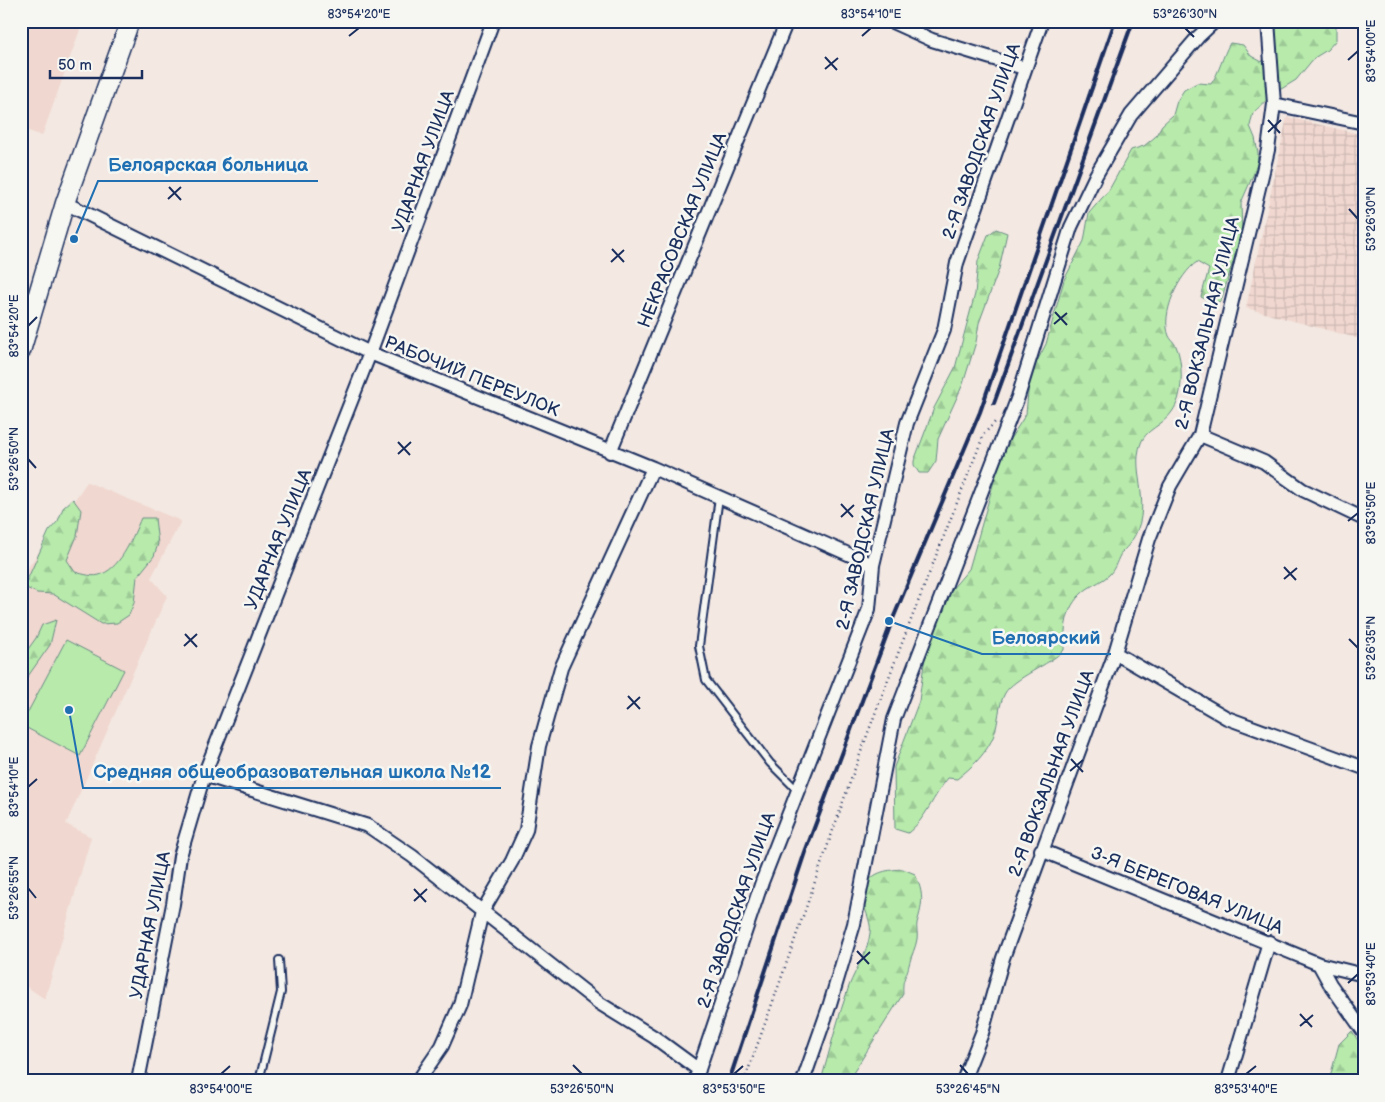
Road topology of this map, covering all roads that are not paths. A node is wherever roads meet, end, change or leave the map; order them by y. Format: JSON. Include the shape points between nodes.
{"nodes":[{"id":1,"x":130,"y":21,"type":"edge"},
{"id":2,"x":493,"y":21,"type":"edge"},
{"id":3,"x":787,"y":21,"type":"edge"},
{"id":4,"x":890,"y":21,"type":"edge"},
{"id":5,"x":1042,"y":21,"type":"edge"},
{"id":6,"x":1215,"y":21,"type":"edge"},
{"id":7,"x":1268,"y":21,"type":"edge"},
{"id":8,"x":1024,"y":68,"type":"junction"},
{"id":9,"x":1274,"y":104,"type":"junction"},
{"id":10,"x":1364,"y":122,"type":"edge"},
{"id":11,"x":65,"y":203,"type":"junction"},
{"id":12,"x":21,"y":351,"type":"edge"},
{"id":13,"x":370,"y":353,"type":"junction"},
{"id":14,"x":1200,"y":435,"type":"junction"},
{"id":15,"x":610,"y":452,"type":"junction"},
{"id":16,"x":653,"y":468,"type":"junction"},
{"id":17,"x":719,"y":496,"type":"junction"},
{"id":18,"x":1364,"y":519,"type":"edge"},
{"id":19,"x":873,"y":565,"type":"junction"},
{"id":20,"x":1115,"y":653,"type":"junction"},
{"id":21,"x":1364,"y":768,"type":"edge"},
{"id":22,"x":204,"y":775,"type":"junction"},
{"id":23,"x":798,"y":790,"type":"junction"},
{"id":24,"x":1041,"y":850,"type":"junction"},
{"id":25,"x":482,"y":912,"type":"junction"},
{"id":26,"x":1269,"y":942,"type":"junction"},
{"id":27,"x":278,"y":960,"type":"dead end"},
{"id":28,"x":1319,"y":964,"type":"junction"},
{"id":29,"x":1364,"y":975,"type":"edge"},
{"id":30,"x":1364,"y":1032,"type":"edge"},
{"id":31,"x":697,"y":1075,"type":"edge"},
{"id":32,"x":138,"y":1081,"type":"edge"},
{"id":33,"x":259,"y":1081,"type":"edge"},
{"id":34,"x":418,"y":1081,"type":"edge"},
{"id":35,"x":803,"y":1081,"type":"edge"},
{"id":36,"x":963,"y":1081,"type":"edge"},
{"id":37,"x":1228,"y":1081,"type":"edge"}],
"edges":[{"from":1,"to":11,"type":"street"},
{"from":2,"to":13,"type":"street","name":"УДАРНАЯ УЛИЦА"},
{"from":3,"to":15,"type":"street","name":"НЕКРАСОВСКАЯ УЛИЦА"},
{"from":4,"to":8,"type":"street","via":[[932,40]]},
{"from":5,"to":8,"type":"street","name":"2-Я ЗАВОДСКАЯ УЛИЦА"},
{"from":6,"to":35,"type":"street","via":[[1131,114],[1071,227],[1018,397],[894,719],[854,924]]},
{"from":7,"to":9,"type":"street","name":"2-Я ВОКЗАЛЬНАЯ УЛИЦА"},
{"from":8,"to":19,"type":"street","name":"2-Я ЗАВОДСКАЯ УЛИЦА","via":[[1013,110],[957,263],[944,330],[907,423]]},
{"from":9,"to":10,"type":"street"},
{"from":9,"to":14,"type":"street","name":"2-Я ВОКЗАЛЬНАЯ УЛИЦА","via":[[1268,150]]},
{"from":11,"to":12,"type":"street"},
{"from":11,"to":13,"type":"street","name":"РАБОЧИЙ ПЕРЕУЛОК"},
{"from":13,"to":15,"type":"street","name":"РАБОЧИЙ ПЕРЕУЛОК"},
{"from":13,"to":22,"type":"street","name":"УДАРНАЯ УЛИЦА"},
{"from":14,"to":18,"type":"street","via":[[1264,462],[1303,490]]},
{"from":14,"to":20,"type":"street","name":"2-Я ВОКЗАЛЬНАЯ УЛИЦА","via":[[1170,486],[1149,539]]},
{"from":15,"to":16,"type":"street","name":"РАБОЧИЙ ПЕРЕУЛОК"},
{"from":16,"to":17,"type":"street","name":"РАБОЧИЙ ПЕРЕУЛОК"},
{"from":16,"to":25,"type":"street","via":[[561,668],[539,746],[526,830]]},
{"from":17,"to":19,"type":"street","name":"РАБОЧИЙ ПЕРЕУЛОК"},
{"from":17,"to":23,"type":"lane","via":[[699,646],[706,680],[770,763]]},
{"from":19,"to":23,"type":"street","name":"2-Я ЗАВОДСКАЯ УЛИЦА","via":[[869,608]]},
{"from":20,"to":21,"type":"street","via":[[1227,718]]},
{"from":20,"to":24,"type":"street","name":"2-Я ВОКЗАЛЬНАЯ УЛИЦА"},
{"from":22,"to":25,"type":"street","name":"2-Я ЗАВОДСКАЯ УЛИЦА","via":[[368,826],[412,856]]},
{"from":22,"to":32,"type":"street","name":"УДАРНАЯ УЛИЦА","via":[[180,856],[174,904]]},
{"from":23,"to":31,"type":"street","name":"2-Я ЗАВОДСКАЯ УЛИЦА","via":[[762,882]]},
{"from":24,"to":26,"type":"street","name":"3-Я БЕРЕГОВАЯ УЛИЦА"},
{"from":24,"to":36,"type":"street","name":"2-Я ВОКЗАЛЬНАЯ УЛИЦА","via":[[1002,958],[982,1033]]},
{"from":25,"to":31,"type":"street","name":"2-Я ЗАВОДСКАЯ УЛИЦА","via":[[599,1003],[654,1037]]},
{"from":25,"to":34,"type":"street","via":[[460,1005],[442,1046]]},
{"from":26,"to":28,"type":"street","name":"3-Я БЕРЕГОВАЯ УЛИЦА"},
{"from":26,"to":37,"type":"street"},
{"from":27,"to":33,"type":"lane","via":[[281,992]]},
{"from":28,"to":29,"type":"street","name":"3-Я БЕРЕГОВАЯ УЛИЦА"},
{"from":28,"to":30,"type":"street"}]}
